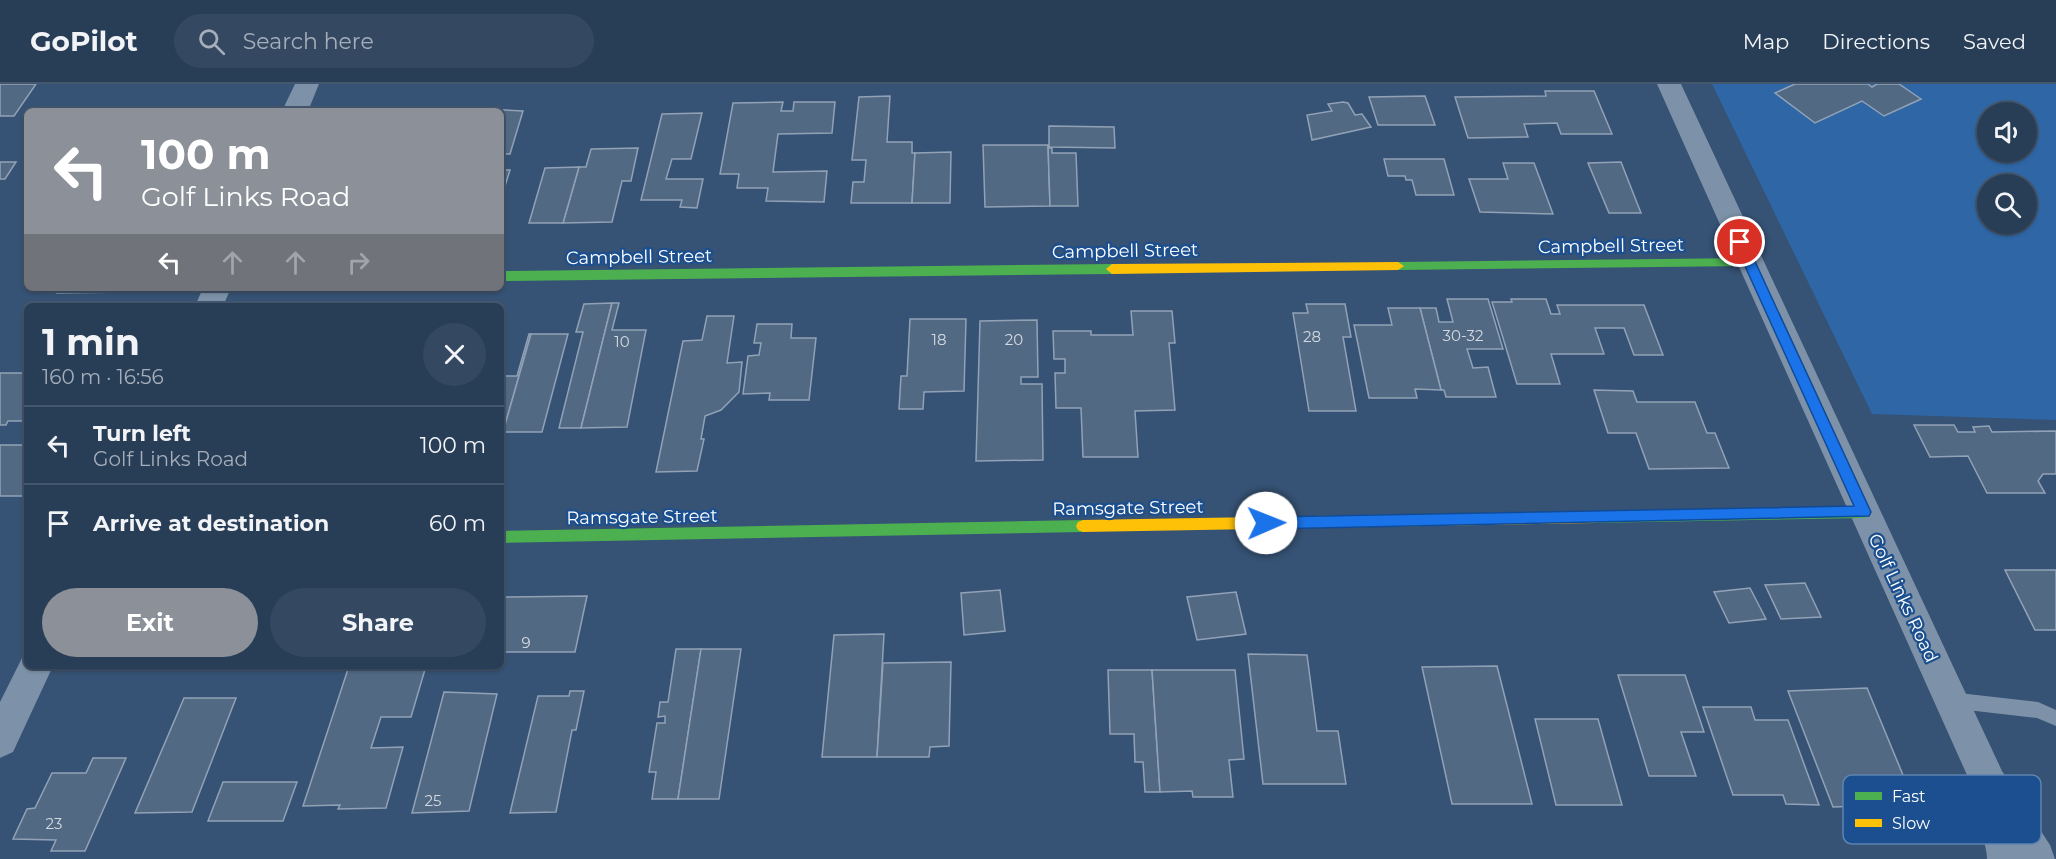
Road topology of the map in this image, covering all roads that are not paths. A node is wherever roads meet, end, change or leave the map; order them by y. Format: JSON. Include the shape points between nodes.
{"nodes":[{"id":1,"x":307,"y":84,"type":"edge"},
{"id":2,"x":1669,"y":84,"type":"edge"},
{"id":3,"x":296,"y":108,"type":"edge"},
{"id":4,"x":1749,"y":262,"type":"junction"},
{"id":5,"x":504,"y":276,"type":"edge"},
{"id":6,"x":1864,"y":512,"type":"junction"},
{"id":7,"x":504,"y":537,"type":"edge"},
{"id":8,"x":35,"y":669,"type":"edge"},
{"id":9,"x":1950,"y":700,"type":"junction"},
{"id":10,"x":2056,"y":718,"type":"edge"},
{"id":11,"x":0,"y":740,"type":"edge"},
{"id":12,"x":1985,"y":775,"type":"edge"},
{"id":13,"x":2005,"y":844,"type":"edge"},
{"id":14,"x":2027,"y":844,"type":"edge"},
{"id":15,"x":2006,"y":859,"type":"edge"},
{"id":16,"x":2036,"y":859,"type":"edge"}],
"edges":[{"from":1,"to":3,"type":"street"},
{"from":2,"to":4,"type":"street","name":"Golf Links Road"},
{"from":4,"to":5,"type":"street","name":"Campbell Street"},
{"from":4,"to":6,"type":"street","name":"Golf Links Road"},
{"from":6,"to":7,"type":"street","name":"Ramsgate Street"},
{"from":6,"to":9,"type":"street","name":"Golf Links Road"},
{"from":8,"to":11,"type":"street"},
{"from":9,"to":10,"type":"lane","via":[[2038,710]]},
{"from":9,"to":12,"type":"street","name":"Golf Links Road"},
{"from":13,"to":15,"type":"street","name":"Golf Links Road"},
{"from":14,"to":16,"type":"street","name":"Golf Links Road"}]}
